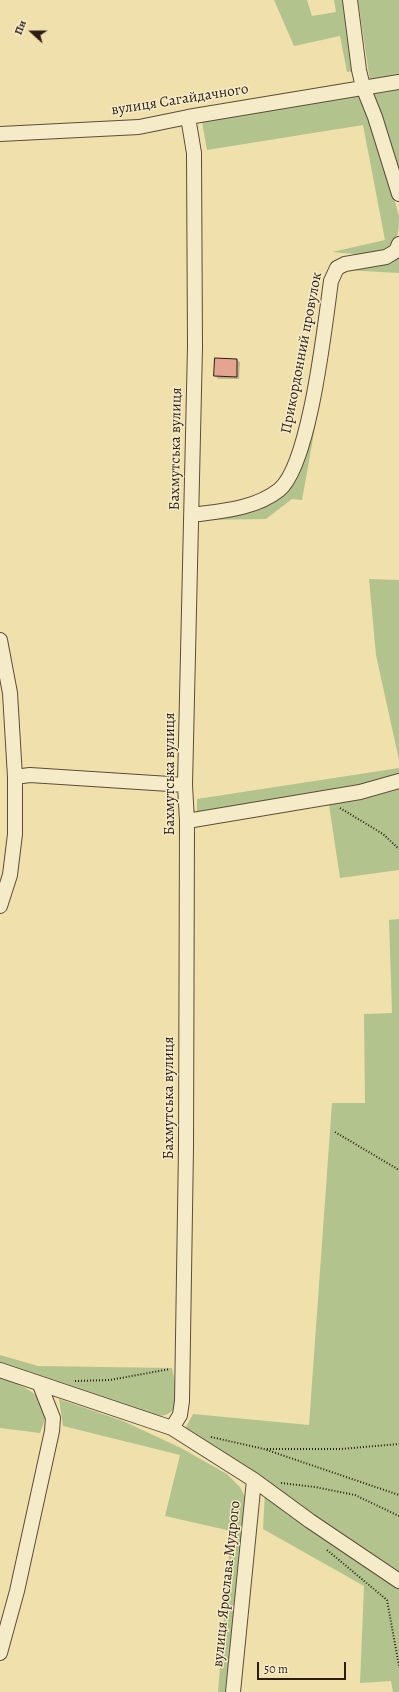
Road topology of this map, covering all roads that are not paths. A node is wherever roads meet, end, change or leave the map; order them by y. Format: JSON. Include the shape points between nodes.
{"nodes":[{"id":1,"x":350,"y":0,"type":"edge"},
{"id":2,"x":399,"y":82,"type":"edge"},
{"id":3,"x":363,"y":88,"type":"junction"},
{"id":4,"x":188,"y":117,"type":"junction"},
{"id":5,"x":0,"y":134,"type":"edge"},
{"id":6,"x":399,"y":194,"type":"edge"},
{"id":7,"x":399,"y":244,"type":"edge"},
{"id":8,"x":192,"y":515,"type":"junction"},
{"id":9,"x":0,"y":640,"type":"edge"},
{"id":10,"x":15,"y":777,"type":"junction"},
{"id":11,"x":399,"y":781,"type":"edge"},
{"id":12,"x":185,"y":785,"type":"junction"},
{"id":13,"x":187,"y":821,"type":"junction"},
{"id":14,"x":0,"y":906,"type":"edge"},
{"id":15,"x":0,"y":1370,"type":"edge"},
{"id":16,"x":40,"y":1385,"type":"junction"},
{"id":17,"x":172,"y":1428,"type":"junction"},
{"id":18,"x":254,"y":1480,"type":"junction"},
{"id":19,"x":399,"y":1581,"type":"edge"},
{"id":20,"x":0,"y":1653,"type":"edge"},
{"id":21,"x":233,"y":1692,"type":"edge"}],
"edges":[{"from":1,"to":3,"type":"street"},
{"from":2,"to":3,"type":"street","name":"вулиця Сагайдачного"},
{"from":3,"to":4,"type":"street","name":"вулиця Сагайдачного"},
{"from":3,"to":6,"type":"street","via":[[376,117]]},
{"from":4,"to":5,"type":"street","name":"вулиця Сагайдачного","via":[[138,127]]},
{"from":4,"to":8,"type":"street","name":"Бахмутська вулиця","via":[[194,153],[195,347]]},
{"from":7,"to":8,"type":"street","name":"Прикордонний провулок","via":[[396,251],[386,257],[345,264],[337,268],[331,281],[311,408],[296,463],[289,478],[278,490],[260,501],[226,511]]},
{"from":8,"to":12,"type":"street","name":"Бахмутська вулиця"},
{"from":9,"to":10,"type":"street","via":[[10,693]]},
{"from":10,"to":12,"type":"street","via":[[37,776]]},
{"from":10,"to":14,"type":"street","via":[[15,834],[10,875]]},
{"from":11,"to":13,"type":"street","via":[[360,792]]},
{"from":12,"to":13,"type":"street","name":"Бахмутська вулиця"},
{"from":13,"to":17,"type":"street","name":"Бахмутська вулиця","via":[[183,1366],[180,1415]]},
{"from":15,"to":16,"type":"street"},
{"from":16,"to":17,"type":"street"},
{"from":16,"to":20,"type":"street","via":[[53,1418],[52,1431],[17,1591]]},
{"from":17,"to":18,"type":"street"},
{"from":18,"to":19,"type":"street"},
{"from":18,"to":21,"type":"street","name":"вулиця Ярослава Мудрого"}]}
